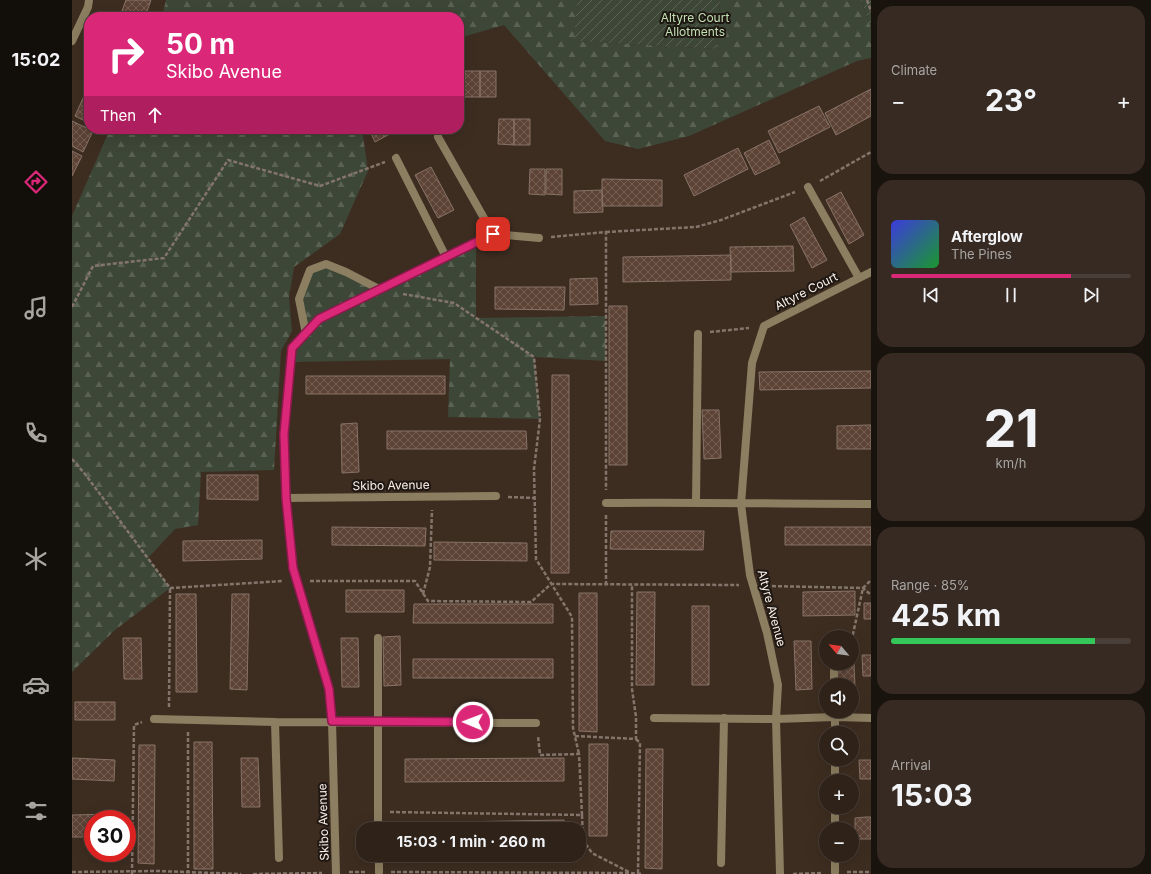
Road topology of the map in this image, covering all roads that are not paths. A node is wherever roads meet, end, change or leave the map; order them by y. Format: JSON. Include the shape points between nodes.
{"nodes":[{"id":1,"x":89,"y":0,"type":"edge"},
{"id":2,"x":86,"y":12,"type":"edge"},
{"id":3,"x":84,"y":16,"type":"edge"},
{"id":4,"x":72,"y":41,"type":"edge"},
{"id":5,"x":438,"y":137,"type":"dead end"},
{"id":6,"x":396,"y":158,"type":"road end"},
{"id":7,"x":808,"y":187,"type":"road end"},
{"id":8,"x":493,"y":234,"type":"junction"},
{"id":9,"x":539,"y":238,"type":"road end"},
{"id":10,"x":446,"y":257,"type":"junction"},
{"id":11,"x":871,"y":272,"type":"edge"},
{"id":12,"x":859,"y":278,"type":"junction"},
{"id":13,"x":379,"y":289,"type":"junction"},
{"id":14,"x":764,"y":326,"type":"joint"},
{"id":15,"x":306,"y":334,"type":"junction"},
{"id":16,"x":698,"y":334,"type":"road end"},
{"id":17,"x":496,"y":496,"type":"road end"},
{"id":18,"x":286,"y":498,"type":"junction"},
{"id":19,"x":696,"y":502,"type":"junction"},
{"id":20,"x":606,"y":503,"type":"road end"},
{"id":21,"x":741,"y":504,"type":"junction"},
{"id":22,"x":871,"y":504,"type":"edge"},
{"id":23,"x":378,"y":638,"type":"dead end"},
{"id":24,"x":819,"y":715,"type":"edge"},
{"id":25,"x":859,"y":717,"type":"edge"},
{"id":26,"x":654,"y":718,"type":"dead end"},
{"id":27,"x":724,"y":718,"type":"junction"},
{"id":28,"x":871,"y":718,"type":"edge"},
{"id":29,"x":154,"y":719,"type":"road end"},
{"id":30,"x":776,"y":719,"type":"junction"},
{"id":31,"x":332,"y":721,"type":"junction"},
{"id":32,"x":275,"y":722,"type":"junction"},
{"id":33,"x":378,"y":722,"type":"junction"},
{"id":34,"x":536,"y":723,"type":"road end"},
{"id":35,"x":378,"y":822,"type":"edge"},
{"id":36,"x":279,"y":858,"type":"dead end"},
{"id":37,"x":379,"y":862,"type":"edge"},
{"id":38,"x":835,"y":862,"type":"edge"},
{"id":39,"x":721,"y":863,"type":"dead end"},
{"id":40,"x":379,"y":872,"type":"road end"},
{"id":41,"x":835,"y":872,"type":"dead end"},
{"id":42,"x":336,"y":873,"type":"edge"},
{"id":43,"x":780,"y":874,"type":"edge"}],
"edges":[{"from":1,"to":2,"type":"street"},
{"from":3,"to":4,"type":"street"},
{"from":5,"to":8,"type":"street"},
{"from":6,"to":10,"type":"street"},
{"from":7,"to":12,"type":"street","name":"Altyre Court"},
{"from":8,"to":9,"type":"street"},
{"from":8,"to":10,"type":"street","name":"Skibo Avenue"},
{"from":10,"to":13,"type":"street","name":"Skibo Avenue"},
{"from":11,"to":12,"type":"street","name":"Altyre Court"},
{"from":12,"to":14,"type":"street","name":"Altyre Court"},
{"from":13,"to":15,"type":"street","name":"Skibo Avenue","via":[[319,319]]},
{"from":13,"to":15,"type":"street","via":[[326,264],[310,270],[299,299]]},
{"from":14,"to":21,"type":"street","name":"Altyre Avenue","via":[[752,363]]},
{"from":15,"to":18,"type":"street","name":"Skibo Avenue","via":[[292,348],[284,434]]},
{"from":16,"to":19,"type":"street"},
{"from":17,"to":18,"type":"street","name":"Skibo Avenue"},
{"from":18,"to":31,"type":"street","name":"Skibo Avenue","via":[[293,568],[329,689]]},
{"from":19,"to":20,"type":"street"},
{"from":19,"to":21,"type":"street"},
{"from":21,"to":22,"type":"street"},
{"from":21,"to":30,"type":"street","name":"Altyre Avenue","via":[[750,575],[767,633],[778,686]]},
{"from":23,"to":33,"type":"street"},
{"from":24,"to":30,"type":"street"},
{"from":25,"to":28,"type":"street"},
{"from":26,"to":27,"type":"street"},
{"from":27,"to":30,"type":"street"},
{"from":27,"to":39,"type":"street"},
{"from":29,"to":32,"type":"street"},
{"from":30,"to":43,"type":"street","name":"Altyre Avenue"},
{"from":31,"to":32,"type":"street"},
{"from":31,"to":33,"type":"street"},
{"from":31,"to":42,"type":"street","name":"Skibo Avenue"},
{"from":32,"to":36,"type":"street"},
{"from":33,"to":34,"type":"street"},
{"from":33,"to":35,"type":"street"},
{"from":37,"to":40,"type":"street"},
{"from":38,"to":41,"type":"street"}]}
